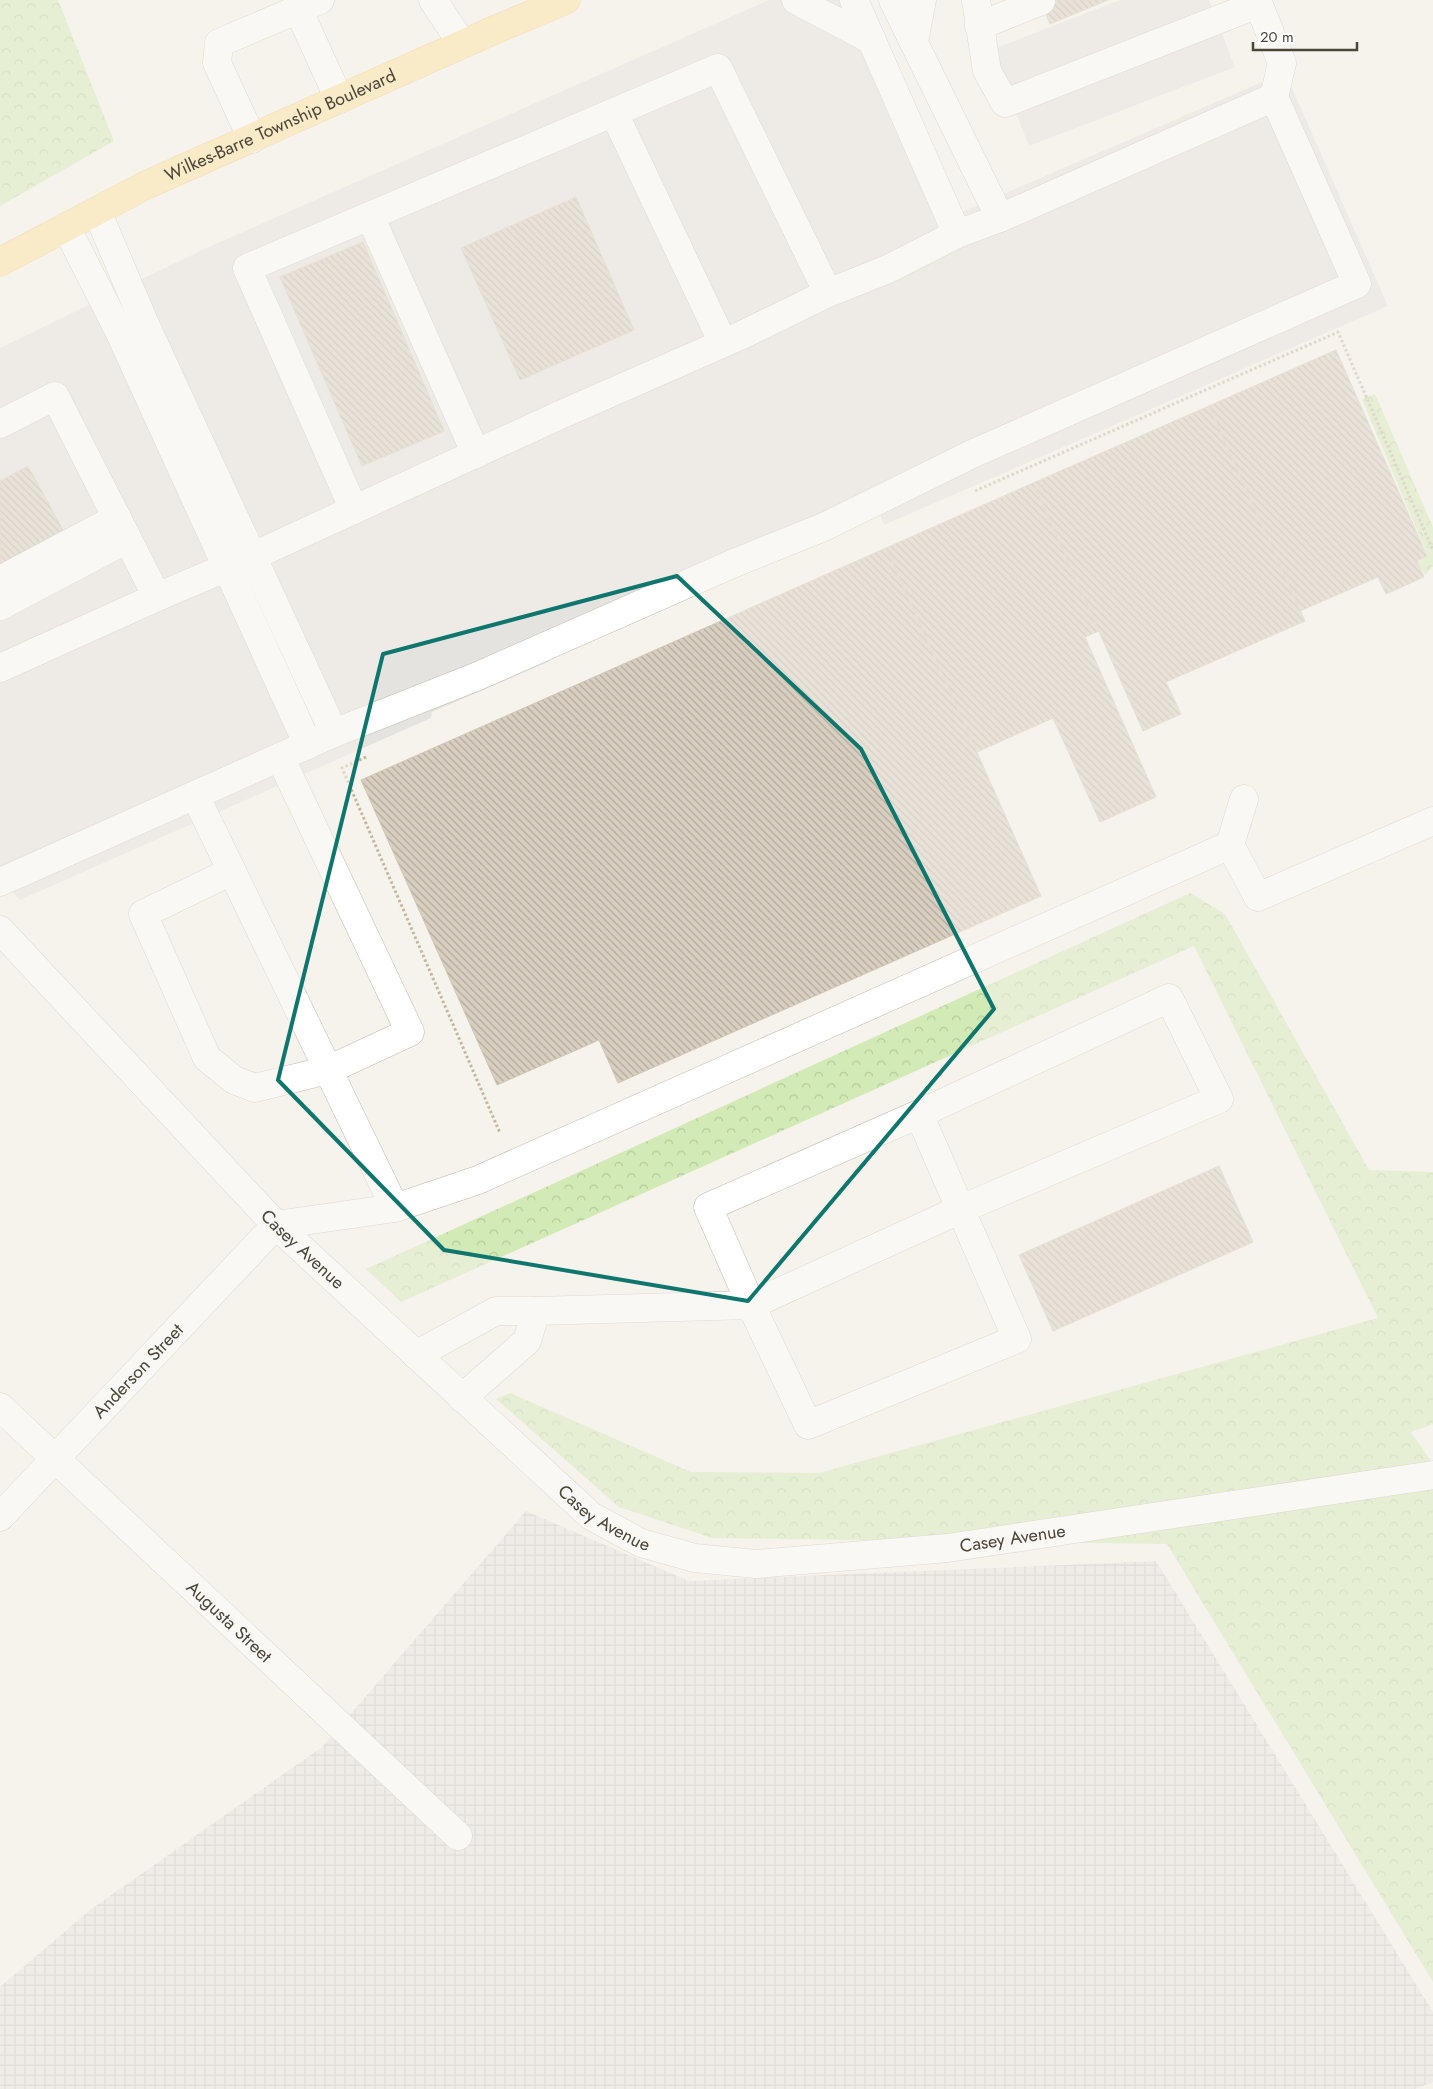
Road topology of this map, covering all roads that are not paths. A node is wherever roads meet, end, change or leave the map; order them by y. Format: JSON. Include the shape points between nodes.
{"nodes":[{"id":1,"x":433,"y":0,"type":"edge"},
{"id":2,"x":566,"y":0,"type":"edge"},
{"id":3,"x":796,"y":0,"type":"edge"},
{"id":4,"x":854,"y":0,"type":"edge"},
{"id":5,"x":893,"y":0,"type":"edge"},
{"id":6,"x":922,"y":0,"type":"edge"},
{"id":7,"x":1041,"y":1,"type":"edge"},
{"id":8,"x":1258,"y":2,"type":"edge"},
{"id":9,"x":309,"y":5,"type":"edge"},
{"id":10,"x":977,"y":13,"type":"edge"},
{"id":11,"x":872,"y":40,"type":"junction"},
{"id":12,"x":914,"y":42,"type":"junction"},
{"id":13,"x":462,"y":44,"type":"junction"},
{"id":14,"x":1274,"y":97,"type":"junction"},
{"id":15,"x":339,"y":99,"type":"junction"},
{"id":16,"x":614,"y":113,"type":"junction"},
{"id":17,"x":252,"y":139,"type":"junction"},
{"id":18,"x":97,"y":211,"type":"junction"},
{"id":19,"x":370,"y":216,"type":"junction"},
{"id":20,"x":1000,"y":218,"type":"junction"},
{"id":21,"x":66,"y":227,"type":"junction"},
{"id":22,"x":957,"y":234,"type":"junction"},
{"id":23,"x":0,"y":262,"type":"edge"},
{"id":24,"x":828,"y":293,"type":"junction"},
{"id":25,"x":723,"y":343,"type":"junction"},
{"id":26,"x":0,"y":424,"type":"edge"},
{"id":27,"x":476,"y":454,"type":"junction"},
{"id":28,"x":354,"y":510,"type":"junction"},
{"id":29,"x":122,"y":528,"type":"junction"},
{"id":30,"x":253,"y":556,"type":"junction"},
{"id":31,"x":227,"y":568,"type":"junction"},
{"id":32,"x":0,"y":580,"type":"edge"},
{"id":33,"x":157,"y":597,"type":"junction"},
{"id":34,"x":0,"y":606,"type":"edge"},
{"id":35,"x":0,"y":668,"type":"edge"},
{"id":36,"x":334,"y":733,"type":"junction"},
{"id":37,"x":308,"y":744,"type":"junction"},
{"id":38,"x":280,"y":757,"type":"junction"},
{"id":39,"x":195,"y":795,"type":"junction"},
{"id":40,"x":1244,"y":799,"type":"dead end"},
{"id":41,"x":1433,"y":821,"type":"edge"},
{"id":42,"x":1230,"y":845,"type":"junction"},
{"id":43,"x":232,"y":871,"type":"junction"},
{"id":44,"x":0,"y":882,"type":"edge"},
{"id":45,"x":0,"y":930,"type":"edge"},
{"id":46,"x":328,"y":1070,"type":"junction"},
{"id":47,"x":919,"y":1114,"type":"junction"},
{"id":48,"x":395,"y":1208,"type":"junction"},
{"id":49,"x":959,"y":1210,"type":"junction"},
{"id":50,"x":276,"y":1225,"type":"junction"},
{"id":51,"x":751,"y":1304,"type":"junction"},
{"id":52,"x":536,"y":1311,"type":"junction"},
{"id":53,"x":416,"y":1355,"type":"junction"},
{"id":54,"x":462,"y":1398,"type":"junction"},
{"id":55,"x":0,"y":1408,"type":"edge"},
{"id":56,"x":55,"y":1460,"type":"junction"},
{"id":57,"x":1433,"y":1475,"type":"edge"},
{"id":58,"x":0,"y":1517,"type":"edge"},
{"id":59,"x":458,"y":1836,"type":"dead end"}],
"edges":[{"from":1,"to":13,"type":"street"},
{"from":2,"to":13,"type":"main road","name":"Wilkes-Barre Township Boulevard"},
{"from":3,"to":11,"type":"street"},
{"from":4,"to":11,"type":"street"},
{"from":5,"to":12,"type":"street"},
{"from":6,"to":12,"type":"street"},
{"from":7,"to":10,"type":"street"},
{"from":8,"to":10,"type":"street","via":[[1005,103],[987,71]]},
{"from":8,"to":14,"type":"street","via":[[1282,63]]},
{"from":9,"to":15,"type":"street"},
{"from":9,"to":17,"type":"street","via":[[219,43],[217,63]]},
{"from":11,"to":22,"type":"street"},
{"from":12,"to":20,"type":"street"},
{"from":13,"to":15,"type":"main road","name":"Wilkes-Barre Township Boulevard"},
{"from":14,"to":20,"type":"street"},
{"from":14,"to":36,"type":"street","via":[[1356,284],[972,454],[824,526],[723,567],[478,676]]},
{"from":15,"to":17,"type":"main road","name":"Wilkes-Barre Township Boulevard"},
{"from":16,"to":19,"type":"street"},
{"from":16,"to":24,"type":"street","via":[[718,68]]},
{"from":16,"to":25,"type":"street"},
{"from":17,"to":18,"type":"main road","name":"Wilkes-Barre Township Boulevard","via":[[146,185]]},
{"from":18,"to":21,"type":"main road","name":"Wilkes-Barre Township Boulevard"},
{"from":18,"to":30,"type":"street","via":[[144,322]]},
{"from":19,"to":27,"type":"street"},
{"from":19,"to":28,"type":"street","via":[[247,268]]},
{"from":20,"to":22,"type":"street"},
{"from":21,"to":23,"type":"main road","name":"Wilkes-Barre Township Boulevard"},
{"from":21,"to":31,"type":"street","via":[[119,331]]},
{"from":22,"to":24,"type":"street","via":[[888,269]]},
{"from":24,"to":25,"type":"street"},
{"from":25,"to":27,"type":"street"},
{"from":26,"to":29,"type":"street","via":[[55,396]]},
{"from":27,"to":28,"type":"street"},
{"from":28,"to":30,"type":"street"},
{"from":29,"to":32,"type":"street"},
{"from":29,"to":33,"type":"street"},
{"from":29,"to":34,"type":"street"},
{"from":30,"to":31,"type":"street"},
{"from":30,"to":36,"type":"street"},
{"from":31,"to":33,"type":"street"},
{"from":31,"to":37,"type":"street"},
{"from":33,"to":35,"type":"street"},
{"from":36,"to":37,"type":"street"},
{"from":37,"to":38,"type":"street"},
{"from":38,"to":39,"type":"street"},
{"from":38,"to":46,"type":"street","via":[[410,1032]]},
{"from":39,"to":43,"type":"street"},
{"from":39,"to":44,"type":"street"},
{"from":40,"to":42,"type":"street"},
{"from":41,"to":42,"type":"street","via":[[1258,897]]},
{"from":42,"to":48,"type":"street","via":[[478,1180]]},
{"from":43,"to":46,"type":"street"},
{"from":43,"to":46,"type":"street","via":[[143,914],[207,1058],[234,1080],[255,1088]]},
{"from":45,"to":50,"type":"street","name":"Casey Avenue"},
{"from":46,"to":48,"type":"street"},
{"from":47,"to":49,"type":"street"},
{"from":47,"to":49,"type":"street","via":[[1170,998],[1219,1099]]},
{"from":47,"to":51,"type":"street","via":[[708,1207]]},
{"from":48,"to":50,"type":"street"},
{"from":49,"to":51,"type":"street"},
{"from":49,"to":51,"type":"street","via":[[1017,1339],[808,1424]]},
{"from":50,"to":53,"type":"street","name":"Casey Avenue"},
{"from":50,"to":56,"type":"street","name":"Anderson Street"},
{"from":51,"to":52,"type":"street"},
{"from":52,"to":53,"type":"street","via":[[496,1311]]},
{"from":52,"to":54,"type":"street","via":[[528,1341]]},
{"from":53,"to":54,"type":"street","name":"Casey Avenue"},
{"from":54,"to":57,"type":"street","name":"Casey Avenue","via":[[591,1516],[641,1543],[695,1558],[756,1564],[948,1548]]},
{"from":55,"to":56,"type":"street","name":"Augusta Street"},
{"from":56,"to":58,"type":"street","name":"Anderson Street"},
{"from":56,"to":59,"type":"street","name":"Augusta Street"}]}
